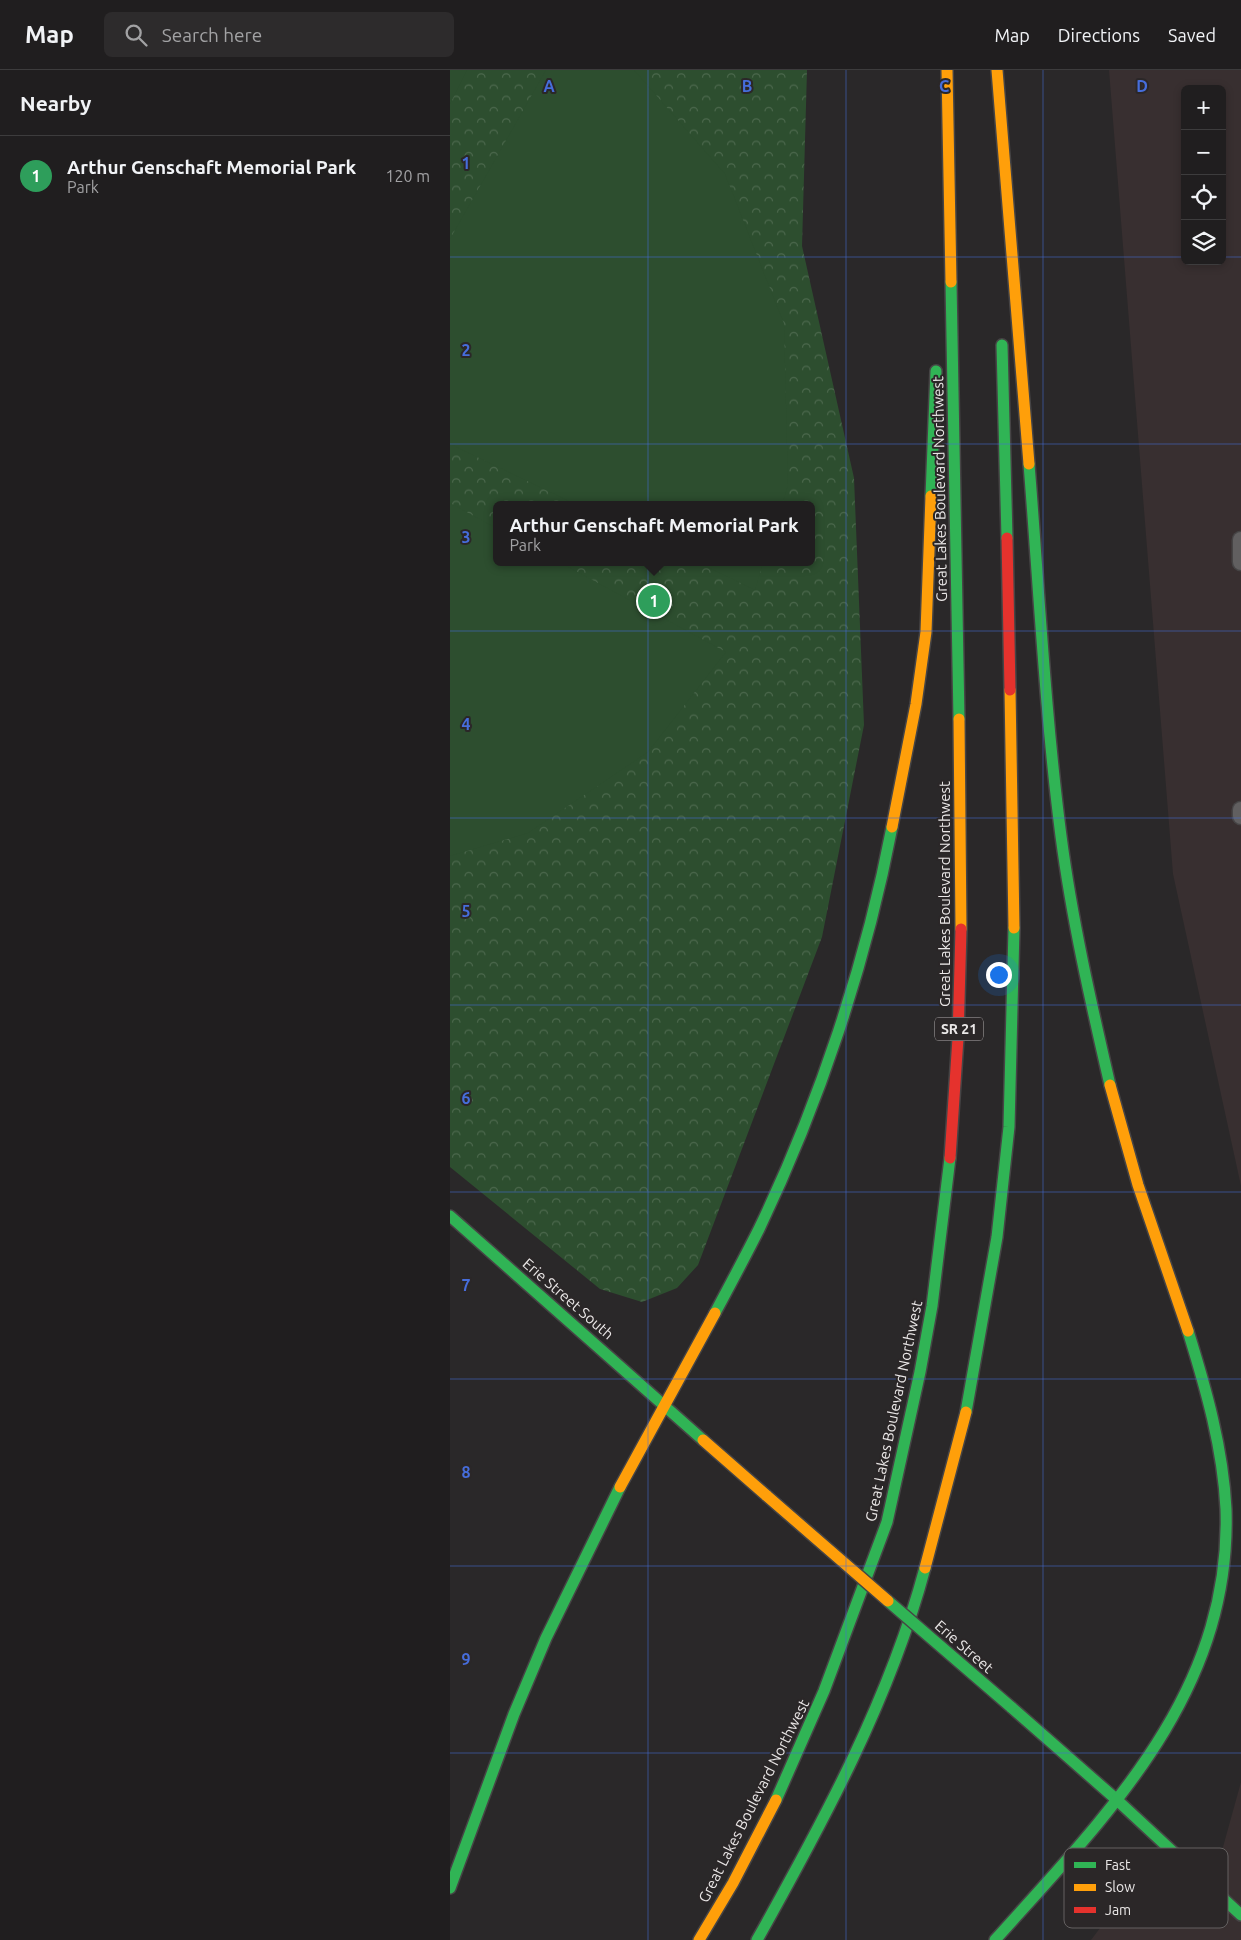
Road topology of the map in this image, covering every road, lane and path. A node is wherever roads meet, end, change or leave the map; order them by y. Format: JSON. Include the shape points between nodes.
{"nodes":[{"id":1,"x":947,"y":70,"type":"edge"},
{"id":2,"x":996,"y":70,"type":"edge"},
{"id":3,"x":1000,"y":248,"type":"dead end"},
{"id":4,"x":939,"y":280,"type":"dead end"},
{"id":5,"x":1002,"y":337,"type":"dead end"},
{"id":6,"x":936,"y":360,"type":"dead end"},
{"id":7,"x":1241,"y":540,"type":"edge"},
{"id":8,"x":1241,"y":562,"type":"edge"},
{"id":9,"x":1241,"y":810,"type":"edge"},
{"id":10,"x":1241,"y":816,"type":"edge"},
{"id":11,"x":450,"y":1216,"type":"edge"},
{"id":12,"x":665,"y":1405,"type":"junction"},
{"id":13,"x":1117,"y":1800,"type":"junction"},
{"id":14,"x":1076,"y":1848,"type":"edge"},
{"id":15,"x":1169,"y":1848,"type":"edge"},
{"id":16,"x":1064,"y":1861,"type":"edge"},
{"id":17,"x":450,"y":1888,"type":"edge"},
{"id":18,"x":1228,"y":1903,"type":"edge"},
{"id":19,"x":1241,"y":1915,"type":"edge"},
{"id":20,"x":699,"y":1940,"type":"edge"},
{"id":21,"x":757,"y":1940,"type":"edge"},
{"id":22,"x":996,"y":1940,"type":"edge"}],
"edges":[{"from":1,"to":4,"type":"main road"},
{"from":1,"to":20,"type":"main road","name":"Great Lakes Boulevard Northwest","number":"SR 21","via":[[962,989],[956,1096],[936,1285],[922,1370],[884,1532],[821,1701],[745,1858]]},
{"from":2,"to":3,"type":"main road"},
{"from":2,"to":13,"type":"main road","via":[[1049,715],[1074,918],[1115,1105],[1212,1412],[1226,1496],[1224,1559],[1206,1642],[1171,1721]]},
{"from":5,"to":21,"type":"main road","via":[[1015,900],[1009,1117],[997,1237],[964,1427],[920,1587],[895,1660],[820,1827]]},
{"from":6,"to":12,"type":"main road","via":[[923,650],[916,704],[886,859],[862,950],[803,1129],[759,1229]]},
{"from":7,"to":8,"type":"lane"},
{"from":9,"to":10,"type":"lane"},
{"from":11,"to":12,"type":"main road","name":"Erie Street South"},
{"from":12,"to":13,"type":"main road","name":"Erie Street","bridge":true},
{"from":12,"to":17,"type":"main road","via":[[619,1488],[546,1638],[514,1714]]},
{"from":13,"to":14,"type":"main road"},
{"from":13,"to":15,"type":"main road","name":"Erie Street"},
{"from":16,"to":22,"type":"main road"},
{"from":18,"to":19,"type":"main road","name":"Erie Street"}]}
